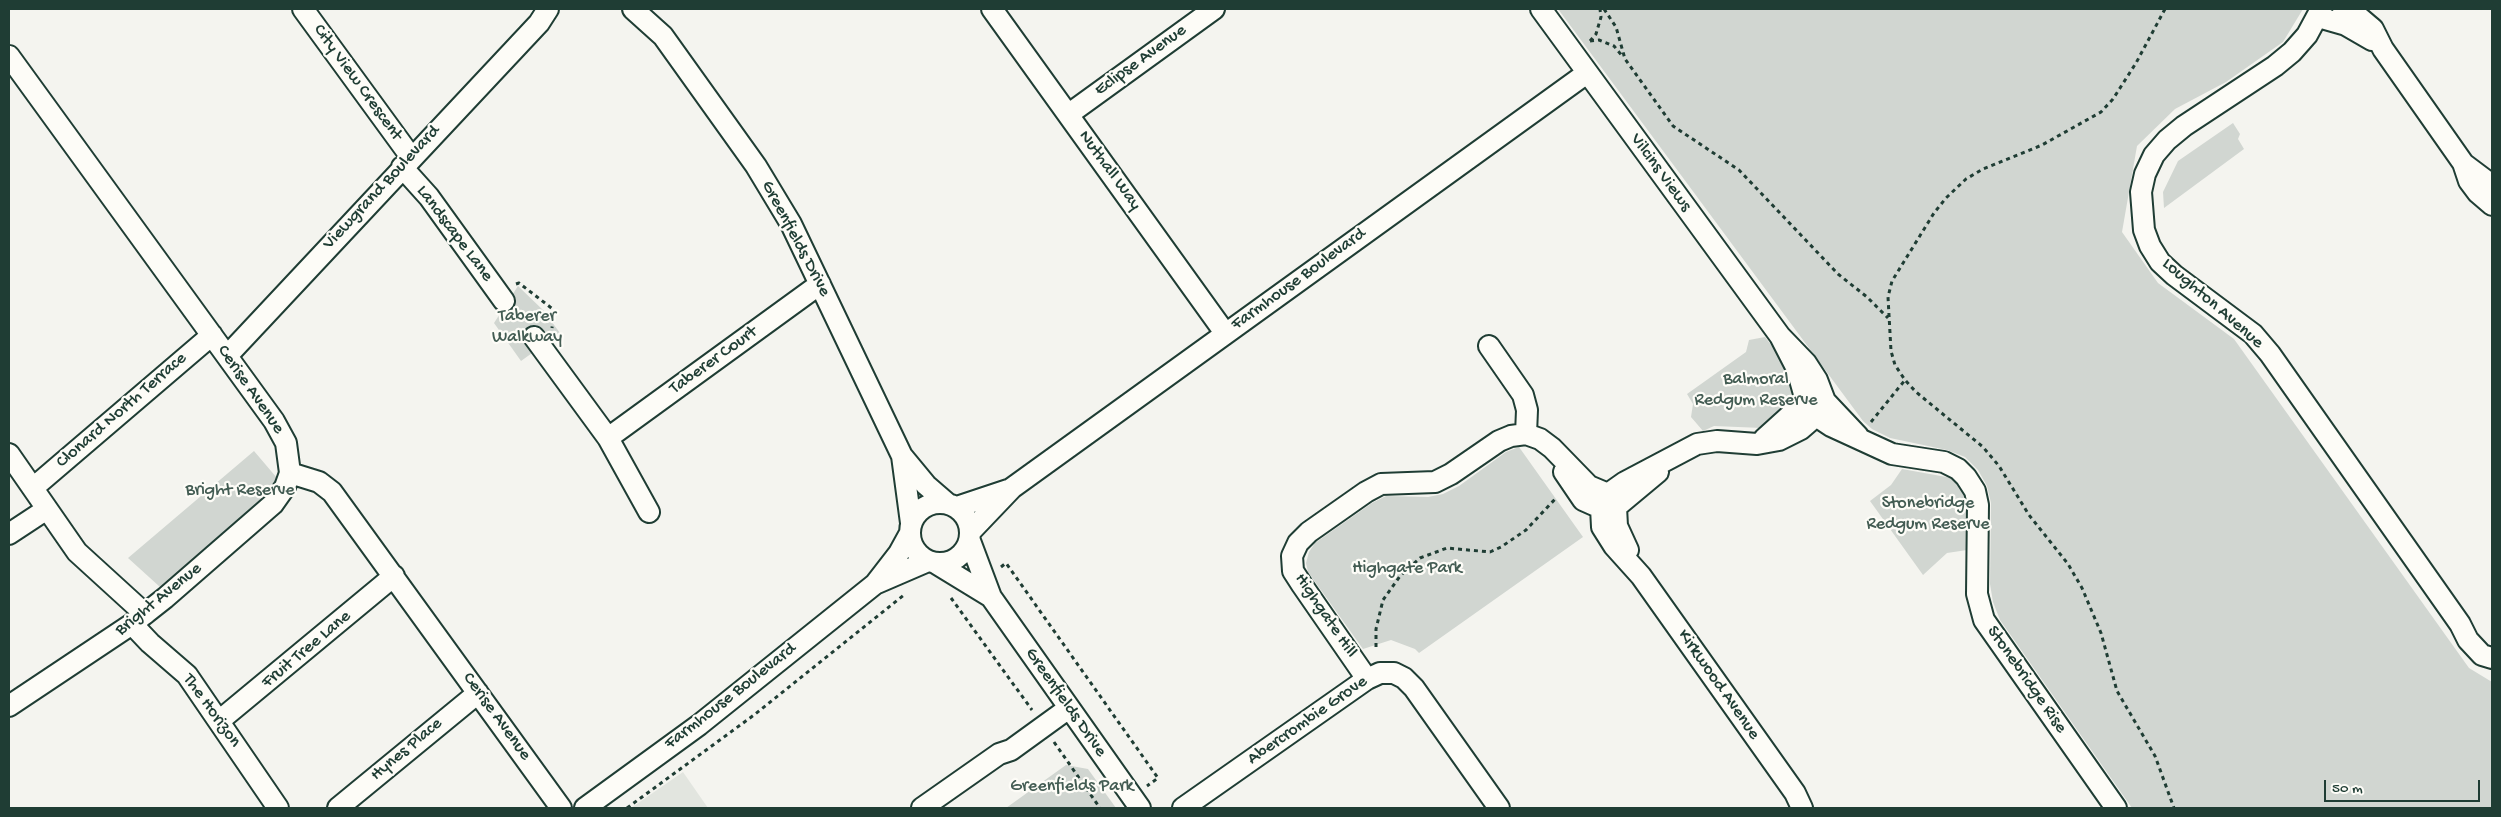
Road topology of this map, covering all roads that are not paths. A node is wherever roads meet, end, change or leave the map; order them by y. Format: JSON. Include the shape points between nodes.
{"nodes":[{"id":1,"x":302,"y":9,"type":"edge"},
{"id":2,"x":559,"y":9,"type":"edge"},
{"id":3,"x":633,"y":9,"type":"edge"},
{"id":4,"x":652,"y":9,"type":"edge"},
{"id":5,"x":992,"y":9,"type":"edge"},
{"id":6,"x":1214,"y":9,"type":"edge"},
{"id":7,"x":1541,"y":9,"type":"edge"},
{"id":8,"x":2343,"y":9,"type":"edge"},
{"id":9,"x":2319,"y":13,"type":"edge"},
{"id":10,"x":544,"y":16,"type":"edge"},
{"id":11,"x":663,"y":36,"type":"junction"},
{"id":12,"x":2383,"y":50,"type":"junction"},
{"id":13,"x":9,"y":56,"type":"edge"},
{"id":14,"x":1587,"y":73,"type":"junction"},
{"id":15,"x":1068,"y":114,"type":"junction"},
{"id":16,"x":407,"y":162,"type":"junction"},
{"id":17,"x":2463,"y":163,"type":"junction"},
{"id":18,"x":2492,"y":185,"type":"edge"},
{"id":19,"x":2492,"y":205,"type":"edge"},
{"id":20,"x":820,"y":284,"type":"junction"},
{"id":21,"x":500,"y":296,"type":"road end"},
{"id":22,"x":1226,"y":333,"type":"junction"},
{"id":23,"x":212,"y":335,"type":"junction"},
{"id":24,"x":537,"y":340,"type":"road end"},
{"id":25,"x":1489,"y":346,"type":"dead end"},
{"id":26,"x":227,"y":356,"type":"junction"},
{"id":27,"x":1815,"y":406,"type":"junction"},
{"id":28,"x":1526,"y":434,"type":"junction"},
{"id":29,"x":608,"y":438,"type":"junction"},
{"id":30,"x":1552,"y":448,"type":"junction"},
{"id":31,"x":9,"y":454,"type":"edge"},
{"id":32,"x":902,"y":456,"type":"junction"},
{"id":33,"x":290,"y":473,"type":"junction"},
{"id":34,"x":33,"y":488,"type":"junction"},
{"id":35,"x":1012,"y":488,"type":"junction"},
{"id":36,"x":1609,"y":503,"type":"junction"},
{"id":37,"x":953,"y":505,"type":"junction"},
{"id":38,"x":47,"y":509,"type":"junction"},
{"id":39,"x":649,"y":512,"type":"dead end"},
{"id":40,"x":910,"y":528,"type":"junction"},
{"id":41,"x":9,"y":534,"type":"edge"},
{"id":42,"x":970,"y":536,"type":"junction"},
{"id":43,"x":933,"y":562,"type":"junction"},
{"id":44,"x":394,"y":576,"type":"junction"},
{"id":45,"x":875,"y":584,"type":"junction"},
{"id":46,"x":991,"y":597,"type":"junction"},
{"id":47,"x":138,"y":619,"type":"junction"},
{"id":48,"x":2460,"y":624,"type":"junction"},
{"id":49,"x":2492,"y":644,"type":"edge"},
{"id":50,"x":2492,"y":658,"type":"edge"},
{"id":51,"x":1367,"y":679,"type":"junction"},
{"id":52,"x":478,"y":693,"type":"junction"},
{"id":53,"x":9,"y":706,"type":"edge"},
{"id":54,"x":1069,"y":708,"type":"junction"},
{"id":55,"x":219,"y":721,"type":"junction"},
{"id":56,"x":1798,"y":801,"type":"edge"},
{"id":57,"x":1136,"y":803,"type":"edge"},
{"id":58,"x":278,"y":808,"type":"edge"},
{"id":59,"x":338,"y":808,"type":"edge"},
{"id":60,"x":562,"y":808,"type":"edge"},
{"id":61,"x":585,"y":808,"type":"edge"},
{"id":62,"x":922,"y":808,"type":"edge"},
{"id":63,"x":1183,"y":808,"type":"edge"},
{"id":64,"x":1499,"y":808,"type":"edge"},
{"id":65,"x":1809,"y":808,"type":"edge"},
{"id":66,"x":2116,"y":808,"type":"edge"}],
"edges":[{"from":1,"to":16,"type":"street","name":"City View Crescent"},
{"from":2,"to":10,"type":"street","name":"Viewgrand Boulevard"},
{"from":3,"to":11,"type":"street","name":"Greenfields Drive"},
{"from":4,"to":11,"type":"street","name":"Greenfields Drive"},
{"from":5,"to":15,"type":"street","name":"Nuthall Way"},
{"from":6,"to":15,"type":"street","name":"Eclipse Avenue"},
{"from":7,"to":14,"type":"street","name":"Vilcins Views"},
{"from":8,"to":12,"type":"street","via":[[2353,12],[2373,29]]},
{"from":9,"to":12,"type":"street","via":[[2366,34]]},
{"from":9,"to":48,"type":"street","name":"Loughton Avenue","via":[[2307,34],[2275,66],[2184,126],[2154,155],[2141,192],[2144,230],[2160,262],[2252,334],[2270,354]]},
{"from":10,"to":16,"type":"street","name":"Viewgrand Boulevard"},
{"from":11,"to":20,"type":"street","name":"Greenfields Drive","via":[[756,166],[791,224]]},
{"from":12,"to":17,"type":"street"},
{"from":13,"to":23,"type":"street","name":"Cerise Avenue"},
{"from":14,"to":22,"type":"street","name":"Farmhouse Boulevard"},
{"from":14,"to":27,"type":"street","name":"Vilcins Views","via":[[1780,336],[1817,380]]},
{"from":15,"to":22,"type":"street","name":"Nuthall Way"},
{"from":16,"to":21,"type":"street","name":"Landscape Lane"},
{"from":16,"to":26,"type":"street","name":"Viewgrand Boulevard"},
{"from":17,"to":18,"type":"street"},
{"from":17,"to":19,"type":"street","via":[[2469,181]]},
{"from":20,"to":29,"type":"street","name":"Taberer Court"},
{"from":20,"to":32,"type":"street","name":"Greenfields Drive"},
{"from":22,"to":35,"type":"street","name":"Farmhouse Boulevard"},
{"from":23,"to":26,"type":"street","name":"Cerise Avenue"},
{"from":23,"to":34,"type":"street","name":"Clonard North Terrace"},
{"from":24,"to":29,"type":"street"},
{"from":25,"to":28,"type":"street","via":[[1523,395],[1527,410]]},
{"from":26,"to":33,"type":"street","name":"Cerise Avenue","via":[[281,432],[289,456]]},
{"from":27,"to":36,"type":"street","via":[[1801,429],[1779,440],[1757,444],[1717,441],[1697,444],[1676,455],[1634,494]]},
{"from":27,"to":66,"type":"street","name":"Stonebridge Rise","via":[[1859,437],[1892,454],[1944,462],[1958,469],[1966,478],[1978,505],[1977,594],[1984,620]]},
{"from":28,"to":30,"type":"street"},
{"from":28,"to":51,"type":"street","name":"Highgate Hill","via":[[1499,441],[1435,482],[1381,484],[1309,532],[1298,543],[1292,556],[1293,571]]},
{"from":29,"to":39,"type":"street"},
{"from":30,"to":36,"type":"street"},
{"from":30,"to":36,"type":"street","via":[[1583,500]]},
{"from":31,"to":34,"type":"street","name":"The Horizon"},
{"from":32,"to":37,"type":"street","name":"Greenfields Drive","via":[[926,485]]},
{"from":32,"to":40,"type":"street","name":"Greenfields Drive"},
{"from":33,"to":44,"type":"street","name":"Cerise Avenue","via":[[319,482],[332,492]]},
{"from":33,"to":47,"type":"street","name":"Bright Avenue","via":[[273,504]]},
{"from":34,"to":38,"type":"street","name":"The Horizon"},
{"from":35,"to":37,"type":"street","name":"Farmhouse Boulevard"},
{"from":35,"to":42,"type":"street","name":"Farmhouse Boulevard"},
{"from":36,"to":56,"type":"street","name":"Kirkwood Avenue","via":[[1641,576]]},
{"from":37,"to":40,"type":"street","via":[[930,504],[922,508]]},
{"from":37,"to":42,"type":"street","via":[[967,518]]},
{"from":38,"to":41,"type":"street"},
{"from":38,"to":47,"type":"street","name":"The Horizon","via":[[76,552]]},
{"from":40,"to":43,"type":"street","via":[[915,550]]},
{"from":40,"to":45,"type":"street","name":"Farmhouse Boulevard","via":[[898,553]]},
{"from":42,"to":43,"type":"street","via":[[965,550],[957,558]]},
{"from":42,"to":46,"type":"street","name":"Greenfields Drive"},
{"from":43,"to":45,"type":"street","name":"Farmhouse Boulevard"},
{"from":43,"to":46,"type":"street","name":"Greenfields Drive"},
{"from":44,"to":52,"type":"street","name":"Cerise Avenue"},
{"from":44,"to":55,"type":"street","name":"Fruit Tree Lane"},
{"from":45,"to":61,"type":"street","name":"Farmhouse Boulevard","via":[[699,724]]},
{"from":46,"to":54,"type":"street","name":"Greenfields Drive"},
{"from":47,"to":53,"type":"street","name":"Bright Avenue"},
{"from":47,"to":55,"type":"street","name":"The Horizon","via":[[150,643],[187,675]]},
{"from":48,"to":49,"type":"street","name":"Loughton Avenue","via":[[2474,636]]},
{"from":48,"to":50,"type":"street","name":"Loughton Avenue","via":[[2472,645],[2482,655]]},
{"from":51,"to":63,"type":"street","name":"Abercrombie Grove"},
{"from":51,"to":64,"type":"street","name":"Abercrombie Grove","via":[[1380,673],[1394,673],[1404,678]]},
{"from":52,"to":59,"type":"street","name":"Hynes Place"},
{"from":52,"to":60,"type":"street","name":"Cerise Avenue"},
{"from":54,"to":57,"type":"street","name":"Greenfields Drive"},
{"from":54,"to":62,"type":"street"},
{"from":55,"to":58,"type":"street","name":"The Horizon"},
{"from":56,"to":65,"type":"street","name":"Kirkwood Avenue"}]}
